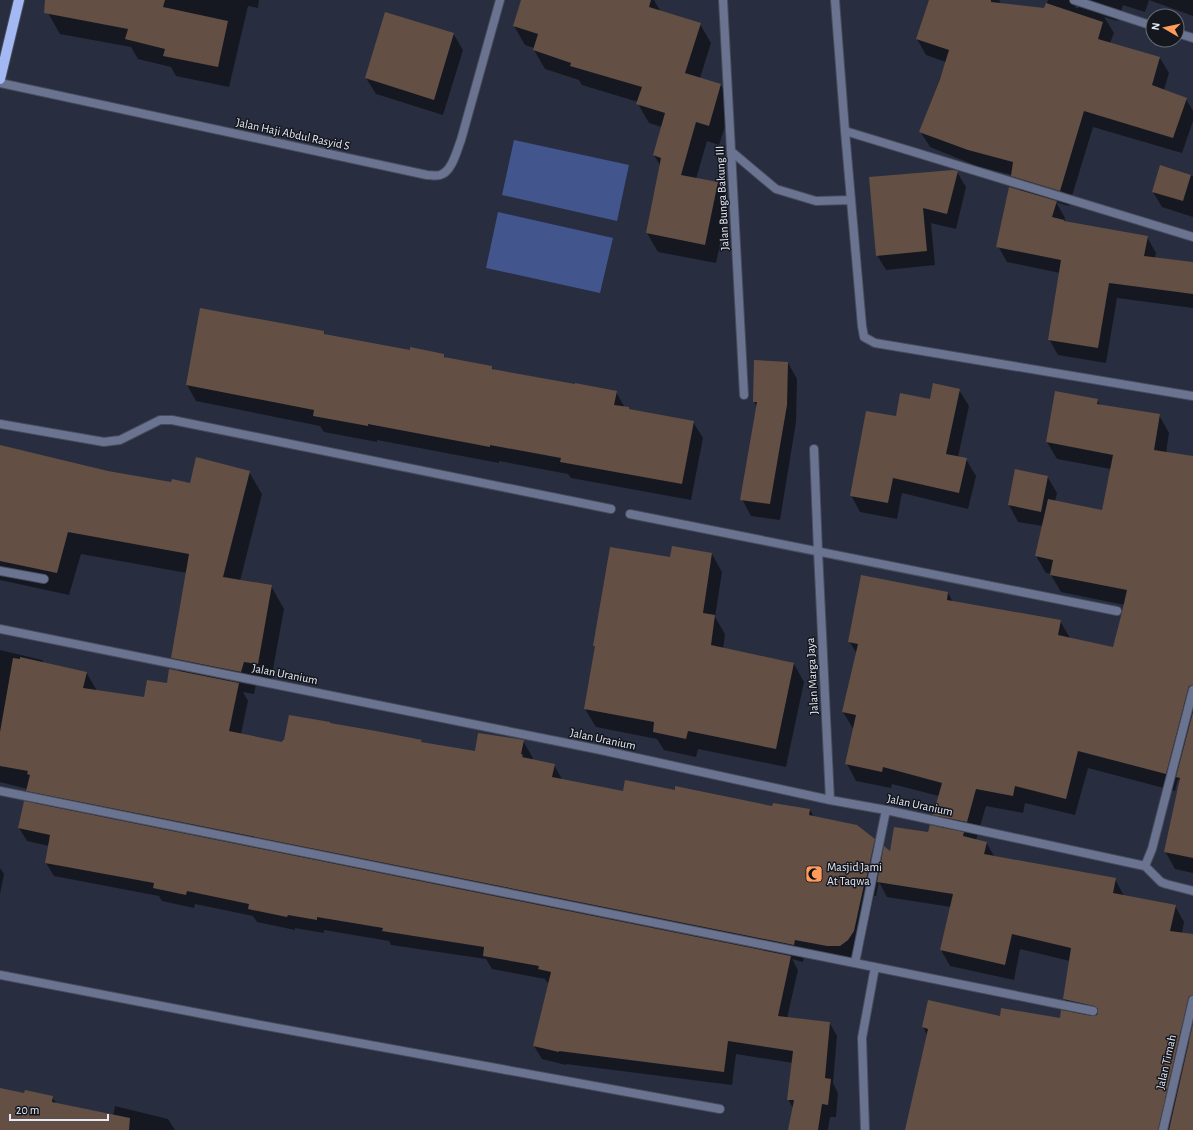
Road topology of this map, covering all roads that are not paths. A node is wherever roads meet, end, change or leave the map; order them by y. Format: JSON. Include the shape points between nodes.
{"nodes":[{"id":1,"x":19,"y":0,"type":"edge"},
{"id":2,"x":500,"y":0,"type":"edge"},
{"id":3,"x":835,"y":0,"type":"edge"},
{"id":4,"x":1074,"y":0,"type":"edge"},
{"id":5,"x":721,"y":1,"type":"edge"},
{"id":6,"x":1145,"y":23,"type":"edge"},
{"id":7,"x":0,"y":79,"type":"edge"},
{"id":8,"x":0,"y":83,"type":"edge"},
{"id":9,"x":845,"y":131,"type":"junction"},
{"id":10,"x":732,"y":152,"type":"junction"},
{"id":11,"x":851,"y":200,"type":"junction"},
{"id":12,"x":1193,"y":237,"type":"edge"},
{"id":13,"x":744,"y":394,"type":"dead end"},
{"id":14,"x":1193,"y":396,"type":"edge"},
{"id":15,"x":0,"y":424,"type":"edge"},
{"id":16,"x":814,"y":450,"type":"dead end"},
{"id":17,"x":611,"y":509,"type":"dead end"},
{"id":18,"x":630,"y":514,"type":"dead end"},
{"id":19,"x":818,"y":551,"type":"junction"},
{"id":20,"x":0,"y":571,"type":"edge"},
{"id":21,"x":44,"y":579,"type":"dead end"},
{"id":22,"x":1117,"y":611,"type":"dead end"},
{"id":23,"x":0,"y":629,"type":"edge"},
{"id":24,"x":1193,"y":690,"type":"edge"},
{"id":25,"x":0,"y":790,"type":"edge"},
{"id":26,"x":830,"y":800,"type":"junction"},
{"id":27,"x":886,"y":810,"type":"junction"},
{"id":28,"x":1145,"y":866,"type":"junction"},
{"id":29,"x":1193,"y":891,"type":"edge"},
{"id":30,"x":855,"y":963,"type":"junction"},
{"id":31,"x":875,"y":967,"type":"junction"},
{"id":32,"x":0,"y":975,"type":"edge"},
{"id":33,"x":1193,"y":1000,"type":"edge"},
{"id":34,"x":1093,"y":1011,"type":"dead end"},
{"id":35,"x":720,"y":1109,"type":"dead end"},
{"id":36,"x":865,"y":1130,"type":"edge"},
{"id":37,"x":1163,"y":1130,"type":"edge"}],
"edges":[{"from":1,"to":7,"type":"main road"},
{"from":2,"to":8,"type":"street","name":"Jalan Haji Abdul Rasyid S","via":[[457,152],[449,169],[441,175],[427,175]]},
{"from":3,"to":9,"type":"street"},
{"from":4,"to":6,"type":"street"},
{"from":5,"to":10,"type":"street","name":"Jalan Bunga Bakung III"},
{"from":9,"to":11,"type":"street"},
{"from":9,"to":12,"type":"street"},
{"from":10,"to":11,"type":"street","via":[[776,189],[816,200]]},
{"from":10,"to":13,"type":"street","name":"Jalan Bunga Bakung III"},
{"from":11,"to":14,"type":"street","via":[[864,337],[876,343]]},
{"from":15,"to":17,"type":"street","via":[[104,442],[120,440],[160,420],[172,420]]},
{"from":16,"to":19,"type":"street","name":"Jalan Marga Jaya"},
{"from":18,"to":19,"type":"street"},
{"from":19,"to":22,"type":"street"},
{"from":19,"to":26,"type":"street","name":"Jalan Marga Jaya"},
{"from":20,"to":21,"type":"street"},
{"from":23,"to":26,"type":"street","name":"Jalan Uranium","via":[[596,749]]},
{"from":24,"to":28,"type":"street","via":[[1152,849]]},
{"from":25,"to":30,"type":"street"},
{"from":26,"to":27,"type":"street","name":"Jalan Uranium"},
{"from":27,"to":28,"type":"street","name":"Jalan Uranium"},
{"from":27,"to":30,"type":"street"},
{"from":28,"to":29,"type":"street","via":[[1161,882]]},
{"from":30,"to":31,"type":"street"},
{"from":31,"to":34,"type":"street"},
{"from":31,"to":36,"type":"street","via":[[862,1038]]},
{"from":32,"to":35,"type":"street"},
{"from":33,"to":37,"type":"street","name":"Jalan Timah"}]}
